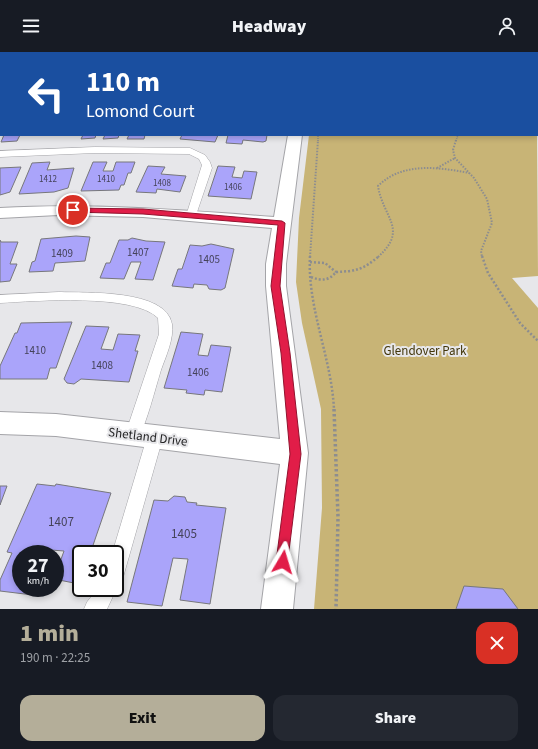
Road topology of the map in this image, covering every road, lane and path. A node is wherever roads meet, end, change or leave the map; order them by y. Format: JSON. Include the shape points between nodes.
{"nodes":[{"id":1,"x":295,"y":136,"type":"edge"},
{"id":2,"x":318,"y":136,"type":"edge"},
{"id":3,"x":458,"y":136,"type":"edge"},
{"id":4,"x":0,"y":154,"type":"edge"},
{"id":5,"x":455,"y":158,"type":"junction"},
{"id":6,"x":436,"y":168,"type":"junction"},
{"id":7,"x":469,"y":173,"type":"junction"},
{"id":8,"x":0,"y":214,"type":"edge"},
{"id":9,"x":191,"y":216,"type":"junction"},
{"id":10,"x":282,"y":223,"type":"junction"},
{"id":11,"x":310,"y":262,"type":"junction"},
{"id":12,"x":336,"y":272,"type":"junction"},
{"id":13,"x":311,"y":277,"type":"junction"},
{"id":14,"x":0,"y":299,"type":"edge"},
{"id":15,"x":538,"y":341,"type":"edge"},
{"id":16,"x":0,"y":423,"type":"edge"},
{"id":17,"x":144,"y":436,"type":"junction"},
{"id":18,"x":295,"y":454,"type":"junction"},
{"id":19,"x":121,"y":545,"type":"edge"},
{"id":20,"x":104,"y":597,"type":"edge"},
{"id":21,"x":94,"y":609,"type":"edge"},
{"id":22,"x":277,"y":609,"type":"edge"},
{"id":23,"x":336,"y":609,"type":"edge"}],
"edges":[{"from":1,"to":10,"type":"street"},
{"from":2,"to":11,"type":"path"},
{"from":3,"to":5,"type":"path","via":[[453,150]]},
{"from":4,"to":9,"type":"lane","via":[[95,150],[190,152],[203,158],[207,163]]},
{"from":5,"to":6,"type":"path"},
{"from":5,"to":7,"type":"path"},
{"from":6,"to":7,"type":"path"},
{"from":6,"to":12,"type":"path","via":[[406,170],[384,177],[378,186],[380,200],[393,224],[394,235],[388,248],[367,267],[356,271]]},
{"from":7,"to":15,"type":"path","via":[[487,199],[492,223],[481,250],[482,259],[520,323]]},
{"from":8,"to":9,"type":"street","via":[[66,210]]},
{"from":9,"to":10,"type":"street"},
{"from":10,"to":18,"type":"street","via":[[276,286],[286,353]]},
{"from":11,"to":12,"type":"path","via":[[326,263]]},
{"from":11,"to":13,"type":"path"},
{"from":12,"to":13,"type":"path","via":[[333,277],[326,280]]},
{"from":13,"to":23,"type":"path","via":[[316,318],[333,395],[338,516]]},
{"from":14,"to":17,"type":"lane","via":[[85,298],[139,302],[161,313],[166,323],[166,334]]},
{"from":16,"to":17,"type":"street","name":"Shetland Drive","via":[[56,424]]},
{"from":17,"to":18,"type":"street","name":"Shetland Drive"},
{"from":17,"to":19,"type":"lane"},
{"from":18,"to":22,"type":"street"},
{"from":20,"to":21,"type":"lane"}]}
